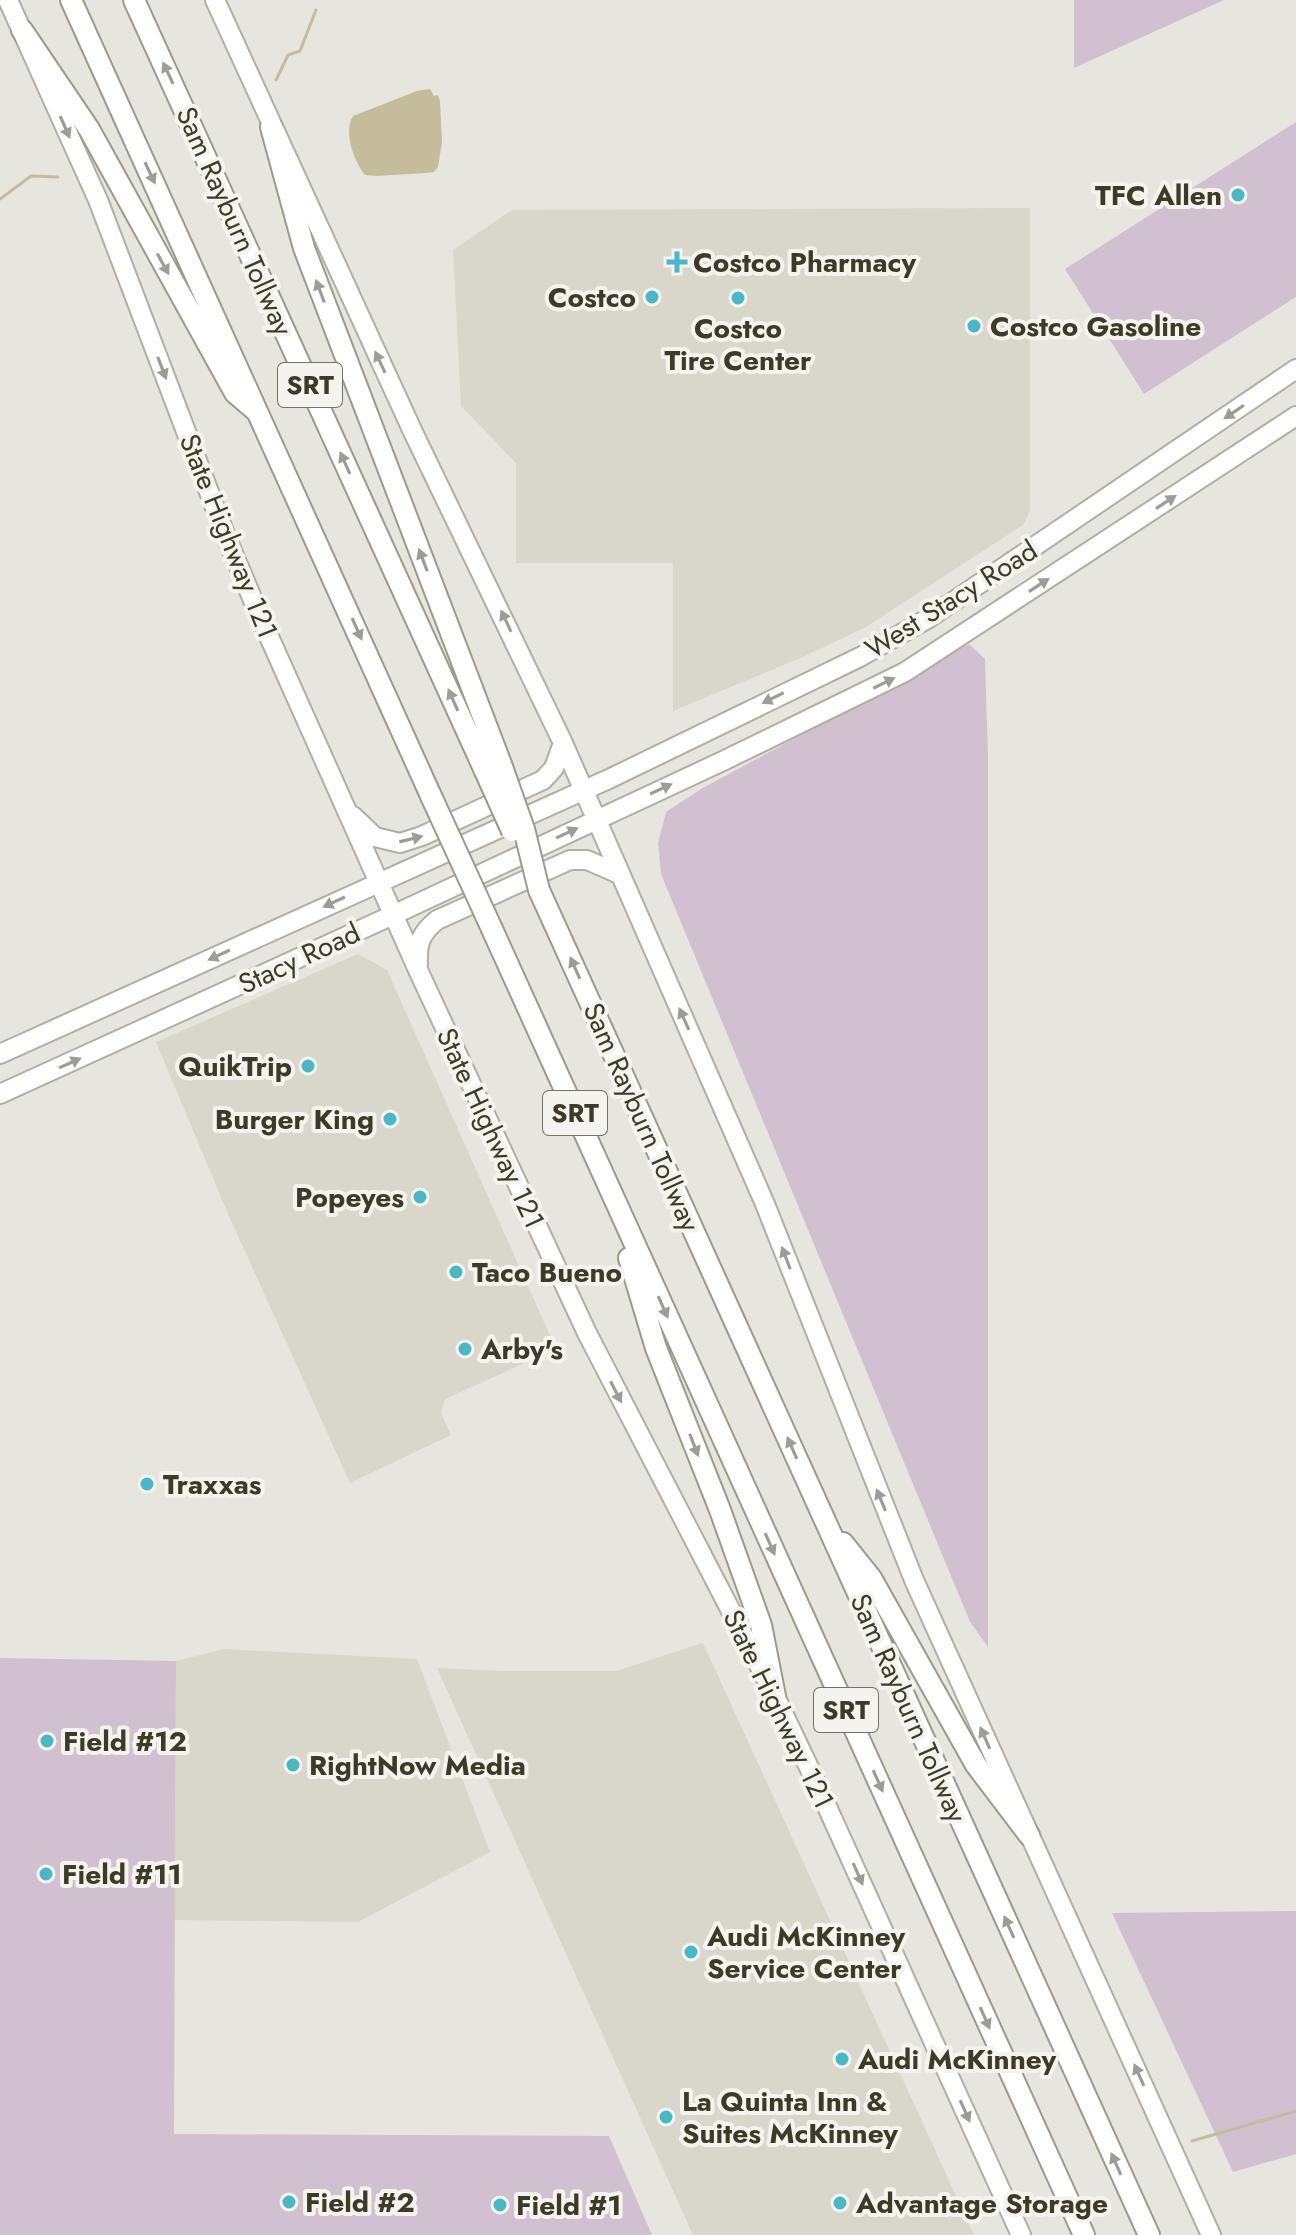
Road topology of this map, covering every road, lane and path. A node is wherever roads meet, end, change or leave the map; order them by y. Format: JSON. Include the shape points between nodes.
{"nodes":[{"id":1,"x":8,"y":0,"type":"edge"},
{"id":2,"x":71,"y":0,"type":"edge"},
{"id":3,"x":134,"y":0,"type":"edge"},
{"id":4,"x":215,"y":0,"type":"edge"},
{"id":5,"x":22,"y":30,"type":"junction"},
{"id":6,"x":271,"y":127,"type":"junction"},
{"id":7,"x":1296,"y":369,"type":"edge"},
{"id":8,"x":262,"y":416,"type":"junction"},
{"id":9,"x":1296,"y":416,"type":"edge"},
{"id":10,"x":1082,"y":516,"type":"junction"},
{"id":11,"x":1101,"y":545,"type":"junction"},
{"id":12,"x":843,"y":665,"type":"junction"},
{"id":13,"x":789,"y":729,"type":"junction"},
{"id":14,"x":563,"y":743,"type":"junction"},
{"id":15,"x":493,"y":767,"type":"junction"},
{"id":16,"x":584,"y":790,"type":"junction"},
{"id":17,"x":346,"y":809,"type":"junction"},
{"id":18,"x":596,"y":819,"type":"junction"},
{"id":19,"x":619,"y":874,"type":"junction"},
{"id":20,"x":378,"y":881,"type":"junction"},
{"id":21,"x":393,"y":915,"type":"junction"},
{"id":22,"x":418,"y":970,"type":"junction"},
{"id":23,"x":0,"y":1054,"type":"edge"},
{"id":24,"x":0,"y":1094,"type":"edge"},
{"id":25,"x":608,"y":1185,"type":"junction"},
{"id":26,"x":824,"y":1519,"type":"junction"},
{"id":27,"x":775,"y":1696,"type":"junction"},
{"id":28,"x":1029,"y":1835,"type":"junction"},
{"id":29,"x":1021,"y":2235,"type":"edge"},
{"id":30,"x":1084,"y":2235,"type":"edge"},
{"id":31,"x":1149,"y":2235,"type":"edge"},
{"id":32,"x":1211,"y":2235,"type":"edge"}],
"edges":[{"from":1,"to":5,"type":"main road","name":"State Highway 121"},
{"from":2,"to":8,"type":"highway","name":"Sam Rayburn Tollway","number":"SRT","one_way":true},
{"from":15,"to":3,"type":"highway","name":"Sam Rayburn Tollway","number":"SRT","one_way":true},
{"from":4,"to":6,"type":"main road"},
{"from":5,"to":8,"type":"highway","one_way":true,"via":[[89,129],[235,393]]},
{"from":5,"to":17,"type":"main road","name":"State Highway 121","one_way":true,"via":[[98,200],[236,560]]},
{"from":14,"to":6,"type":"main road","one_way":true},
{"from":15,"to":6,"type":"highway","one_way":true,"via":[[304,248]]},
{"from":7,"to":10,"type":"main road","name":"West Stacy Road","one_way":true},
{"from":8,"to":25,"type":"highway","name":"Sam Rayburn Tollway","number":"SRT","one_way":true,"bridge":true},
{"from":11,"to":9,"type":"main road","name":"West Stacy Road","one_way":true},
{"from":10,"to":11,"type":"main road"},
{"from":10,"to":12,"type":"main road","name":"West Stacy Road","via":[[929,618]]},
{"from":13,"to":11,"type":"main road","name":"West Stacy Road","one_way":true,"via":[[916,666]]},
{"from":12,"to":13,"type":"main road","via":[[849,686],[793,713]]},
{"from":12,"to":16,"type":"main road","name":"West Stacy Road","one_way":true},
{"from":18,"to":13,"type":"main road","name":"West Stacy Road","one_way":true},
{"from":14,"to":16,"type":"main road"},
{"from":17,"to":14,"type":"main road","one_way":true,"via":[[375,837],[400,843],[543,780]]},
{"from":26,"to":15,"type":"highway","name":"Sam Rayburn Tollway","number":"SRT","one_way":true,"bridge":true,"via":[[542,896]]},
{"from":16,"to":18,"type":"main road"},
{"from":16,"to":20,"type":"main road","name":"Stacy Road"},
{"from":17,"to":20,"type":"main road","name":"State Highway 121"},
{"from":18,"to":19,"type":"main road"},
{"from":21,"to":18,"type":"main road","name":"Stacy Road","one_way":true},
{"from":19,"to":22,"type":"main road","via":[[587,860],[570,860],[437,920],[424,930],[417,946]]},
{"from":28,"to":19,"type":"main road","one_way":true,"via":[[914,1580],[765,1204]]},
{"from":20,"to":21,"type":"main road","name":"State Highway 121"},
{"from":20,"to":23,"type":"main road","name":"Stacy Road","one_way":true},
{"from":21,"to":22,"type":"main road","name":"State Highway 121"},
{"from":24,"to":21,"type":"main road","name":"Stacy Road","one_way":true},
{"from":22,"to":27,"type":"main road","name":"State Highway 121","one_way":true,"via":[[587,1333]]},
{"from":25,"to":27,"type":"highway","one_way":true,"via":[[656,1348],[761,1625]]},
{"from":25,"to":30,"type":"highway","name":"Sam Rayburn Tollway","number":"SRT","one_way":true},
{"from":26,"to":28,"type":"highway","via":[[871,1578],[976,1765]]},
{"from":31,"to":26,"type":"highway","name":"Sam Rayburn Tollway","number":"SRT","one_way":true},
{"from":27,"to":29,"type":"main road","name":"State Highway 121","one_way":true},
{"from":32,"to":28,"type":"main road","one_way":true}]}
